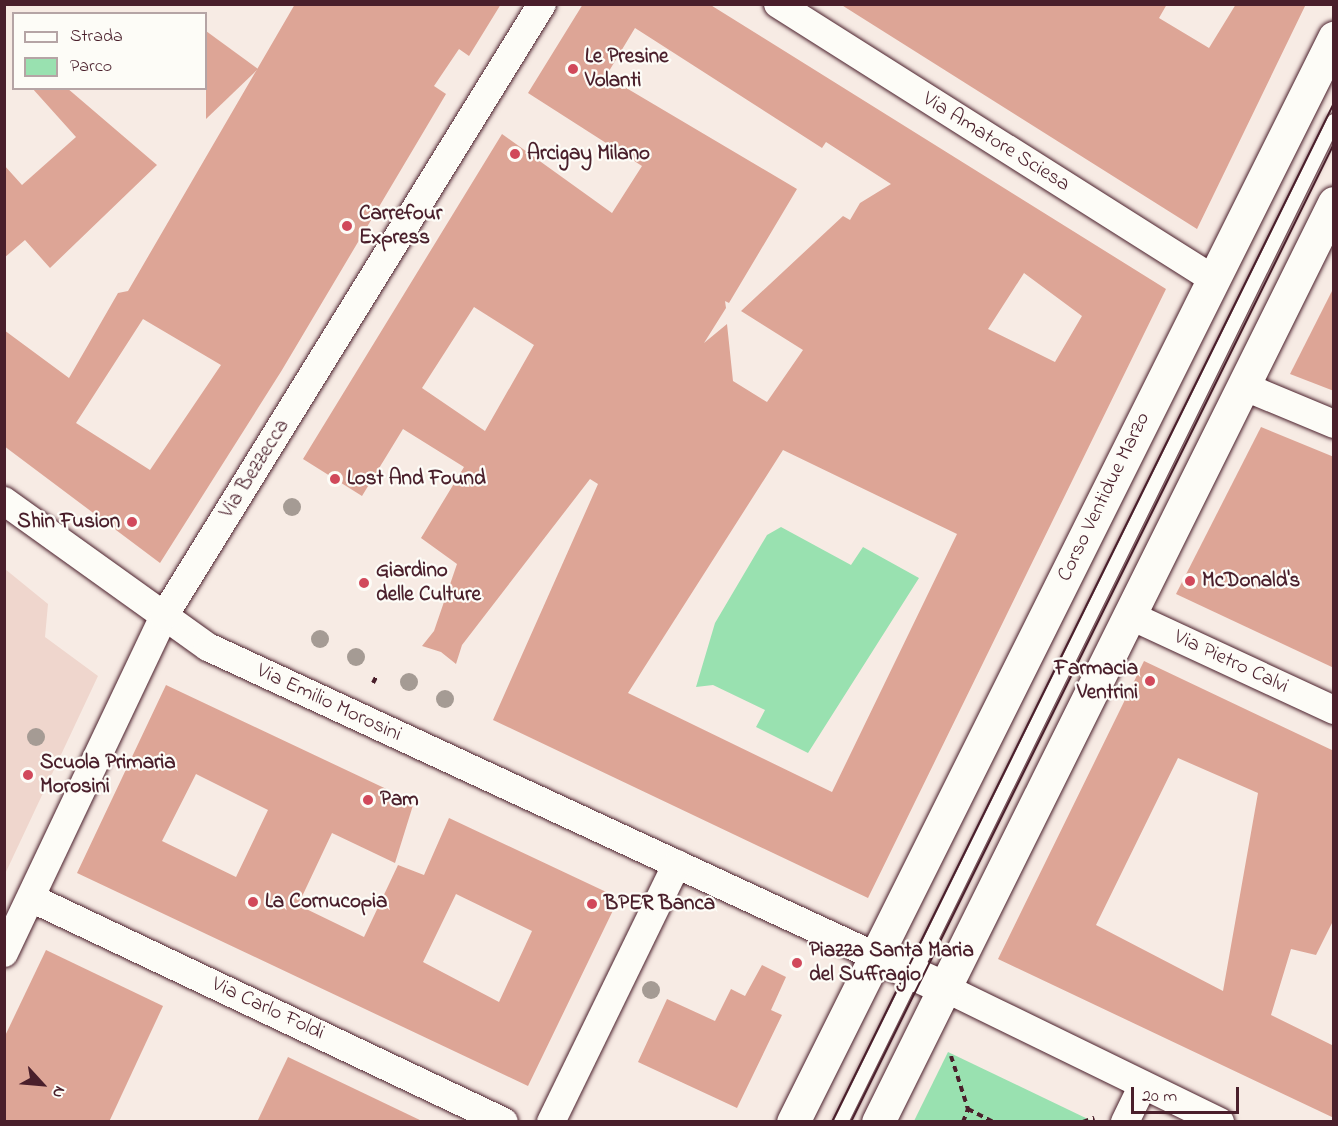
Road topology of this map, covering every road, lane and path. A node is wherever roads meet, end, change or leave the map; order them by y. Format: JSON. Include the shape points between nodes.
{"nodes":[{"id":1,"x":542,"y":4,"type":"edge"},
{"id":2,"x":778,"y":4,"type":"edge"},
{"id":3,"x":1334,"y":38,"type":"edge"},
{"id":4,"x":1334,"y":121,"type":"edge"},
{"id":5,"x":1334,"y":203,"type":"edge"},
{"id":6,"x":1213,"y":279,"type":"junction"},
{"id":7,"x":1243,"y":386,"type":"junction"},
{"id":8,"x":1334,"y":424,"type":"edge"},
{"id":9,"x":4,"y":501,"type":"edge"},
{"id":10,"x":1129,"y":615,"type":"junction"},
{"id":11,"x":165,"y":616,"type":"junction"},
{"id":12,"x":376,"y":677,"type":"dead end"},
{"id":13,"x":373,"y":683,"type":"dead end"},
{"id":14,"x":1334,"y":710,"type":"edge"},
{"id":15,"x":677,"y":864,"type":"junction"},
{"id":16,"x":31,"y":898,"type":"junction"},
{"id":17,"x":4,"y":953,"type":"edge"},
{"id":18,"x":875,"y":956,"type":"junction"},
{"id":19,"x":915,"y":975,"type":"junction"},
{"id":20,"x":945,"y":988,"type":"junction"},
{"id":21,"x":947,"y":1044,"type":"dead end"},
{"id":22,"x":1143,"y":1085,"type":"junction"},
{"id":23,"x":968,"y":1109,"type":"junction"},
{"id":24,"x":504,"y":1122,"type":"edge"},
{"id":25,"x":551,"y":1122,"type":"edge"},
{"id":26,"x":793,"y":1122,"type":"edge"},
{"id":27,"x":841,"y":1122,"type":"edge"},
{"id":28,"x":878,"y":1122,"type":"edge"},
{"id":29,"x":963,"y":1122,"type":"edge"},
{"id":30,"x":993,"y":1122,"type":"edge"},
{"id":31,"x":1125,"y":1122,"type":"edge"},
{"id":32,"x":1220,"y":1122,"type":"edge"}],
"edges":[{"from":1,"to":11,"type":"street","name":"Via Bezzecca"},
{"from":2,"to":6,"type":"street","name":"Via Amatore Sciesa"},
{"from":3,"to":6,"type":"main road","name":"Corso Ventidue Marzo"},
{"from":4,"to":19,"type":"lane"},
{"from":5,"to":7,"type":"main road"},
{"from":6,"to":18,"type":"main road","name":"Corso Ventidue Marzo"},
{"from":7,"to":8,"type":"street"},
{"from":7,"to":10,"type":"main road"},
{"from":9,"to":11,"type":"street","name":"Via Emilio Morosini"},
{"from":10,"to":14,"type":"street","name":"Via Pietro Calvi"},
{"from":10,"to":20,"type":"main road"},
{"from":11,"to":15,"type":"street","name":"Via Emilio Morosini","via":[[208,647]]},
{"from":11,"to":16,"type":"street","name":"Via Bezzecca"},
{"from":12,"to":13,"type":"path"},
{"from":15,"to":18,"type":"street"},
{"from":15,"to":25,"type":"street"},
{"from":16,"to":17,"type":"street","name":"Via Bezzecca"},
{"from":16,"to":24,"type":"street","name":"Via Carlo Foldi"},
{"from":18,"to":19,"type":"main road"},
{"from":18,"to":26,"type":"main road"},
{"from":19,"to":20,"type":"main road"},
{"from":19,"to":27,"type":"lane"},
{"from":20,"to":22,"type":"street"},
{"from":20,"to":28,"type":"main road"},
{"from":21,"to":23,"type":"path"},
{"from":22,"to":31,"type":"street"},
{"from":22,"to":32,"type":"street"},
{"from":23,"to":29,"type":"path"},
{"from":23,"to":30,"type":"path"}]}
